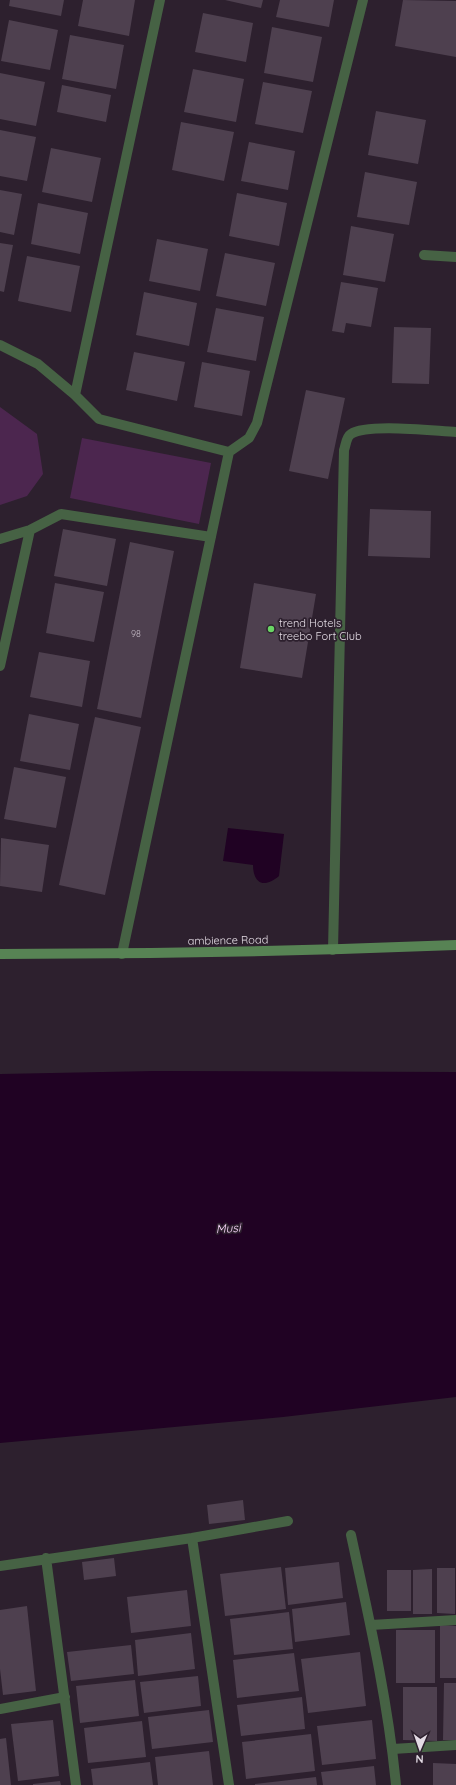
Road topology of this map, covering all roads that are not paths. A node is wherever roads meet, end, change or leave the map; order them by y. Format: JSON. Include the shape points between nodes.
{"nodes":[{"id":1,"x":160,"y":0,"type":"edge"},
{"id":2,"x":363,"y":0,"type":"edge"},
{"id":3,"x":424,"y":255,"type":"dead end"},
{"id":4,"x":456,"y":257,"type":"edge"},
{"id":5,"x":0,"y":345,"type":"edge"},
{"id":6,"x":75,"y":395,"type":"junction"},
{"id":7,"x":456,"y":432,"type":"edge"},
{"id":8,"x":229,"y":452,"type":"junction"},
{"id":9,"x":30,"y":530,"type":"junction"},
{"id":10,"x":211,"y":537,"type":"junction"},
{"id":11,"x":0,"y":540,"type":"edge"},
{"id":12,"x":0,"y":666,"type":"edge"},
{"id":13,"x":456,"y":945,"type":"edge"},
{"id":14,"x":333,"y":950,"type":"junction"},
{"id":15,"x":0,"y":954,"type":"edge"},
{"id":16,"x":122,"y":954,"type":"junction"},
{"id":17,"x":288,"y":1522,"type":"dead end"},
{"id":18,"x":351,"y":1535,"type":"dead end"},
{"id":19,"x":192,"y":1538,"type":"junction"},
{"id":20,"x":46,"y":1558,"type":"junction"},
{"id":21,"x":0,"y":1566,"type":"edge"},
{"id":22,"x":456,"y":1620,"type":"edge"},
{"id":23,"x":371,"y":1625,"type":"junction"},
{"id":24,"x":65,"y":1697,"type":"junction"},
{"id":25,"x":0,"y":1710,"type":"edge"},
{"id":26,"x":456,"y":1745,"type":"edge"},
{"id":27,"x":393,"y":1749,"type":"junction"},
{"id":28,"x":76,"y":1785,"type":"edge"},
{"id":29,"x":229,"y":1785,"type":"edge"},
{"id":30,"x":396,"y":1785,"type":"edge"}],
"edges":[{"from":1,"to":6,"type":"street"},
{"from":2,"to":8,"type":"street","via":[[257,423],[249,438]]},
{"from":3,"to":4,"type":"street"},
{"from":5,"to":6,"type":"street","via":[[38,364]]},
{"from":6,"to":8,"type":"street","via":[[99,419]]},
{"from":7,"to":14,"type":"street","via":[[367,428],[352,433],[344,450]]},
{"from":8,"to":10,"type":"street"},
{"from":9,"to":10,"type":"street","via":[[61,514]]},
{"from":9,"to":11,"type":"street"},
{"from":9,"to":12,"type":"street"},
{"from":10,"to":16,"type":"street"},
{"from":13,"to":14,"type":"street","name":"ambience Road"},
{"from":14,"to":16,"type":"street","name":"ambience Road"},
{"from":15,"to":16,"type":"street","name":"ambience Road"},
{"from":17,"to":19,"type":"street"},
{"from":18,"to":23,"type":"street"},
{"from":19,"to":20,"type":"street"},
{"from":19,"to":29,"type":"street"},
{"from":20,"to":21,"type":"street"},
{"from":20,"to":24,"type":"street"},
{"from":22,"to":23,"type":"street"},
{"from":23,"to":27,"type":"street"},
{"from":24,"to":25,"type":"street"},
{"from":24,"to":28,"type":"street"},
{"from":26,"to":27,"type":"street"},
{"from":27,"to":30,"type":"street"}]}
